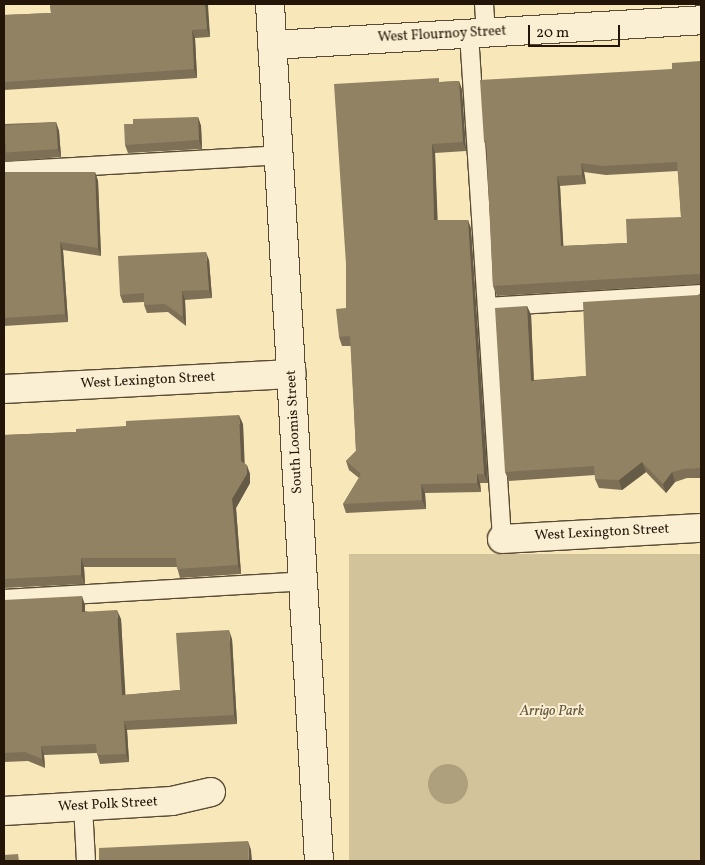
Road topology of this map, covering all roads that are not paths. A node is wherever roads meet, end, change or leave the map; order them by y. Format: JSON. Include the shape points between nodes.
{"nodes":[{"id":1,"x":270,"y":4,"type":"edge"},
{"id":2,"x":484,"y":4,"type":"edge"},
{"id":3,"x":701,"y":20,"type":"edge"},
{"id":4,"x":477,"y":34,"type":"junction"},
{"id":5,"x":272,"y":45,"type":"junction"},
{"id":6,"x":279,"y":155,"type":"junction"},
{"id":7,"x":4,"y":171,"type":"edge"},
{"id":8,"x":701,"y":294,"type":"edge"},
{"id":9,"x":486,"y":307,"type":"junction"},
{"id":10,"x":292,"y":374,"type":"junction"},
{"id":11,"x":4,"y":389,"type":"edge"},
{"id":12,"x":701,"y":528,"type":"edge"},
{"id":13,"x":502,"y":539,"type":"joint"},
{"id":14,"x":303,"y":581,"type":"junction"},
{"id":15,"x":4,"y":599,"type":"edge"},
{"id":16,"x":211,"y":792,"type":"dead end"},
{"id":17,"x":83,"y":806,"type":"junction"},
{"id":18,"x":4,"y":811,"type":"edge"},
{"id":19,"x":86,"y":861,"type":"edge"},
{"id":20,"x":319,"y":861,"type":"edge"}],
"edges":[{"from":1,"to":5,"type":"street","name":"South Loomis Street"},
{"from":2,"to":4,"type":"lane"},
{"from":3,"to":4,"type":"street","name":"West Flournoy Street"},
{"from":4,"to":5,"type":"street","name":"West Flournoy Street"},
{"from":4,"to":9,"type":"lane"},
{"from":5,"to":6,"type":"street","name":"South Loomis Street"},
{"from":6,"to":7,"type":"lane"},
{"from":6,"to":10,"type":"street","name":"South Loomis Street"},
{"from":8,"to":9,"type":"lane"},
{"from":9,"to":13,"type":"lane"},
{"from":10,"to":11,"type":"street","name":"West Lexington Street"},
{"from":10,"to":14,"type":"street","name":"South Loomis Street"},
{"from":12,"to":13,"type":"street","name":"West Lexington Street"},
{"from":14,"to":15,"type":"lane"},
{"from":14,"to":20,"type":"street","name":"South Loomis Street"},
{"from":16,"to":17,"type":"street","name":"West Polk Street","via":[[172,801]]},
{"from":17,"to":18,"type":"street","name":"West Polk Street"},
{"from":17,"to":19,"type":"lane"}]}
